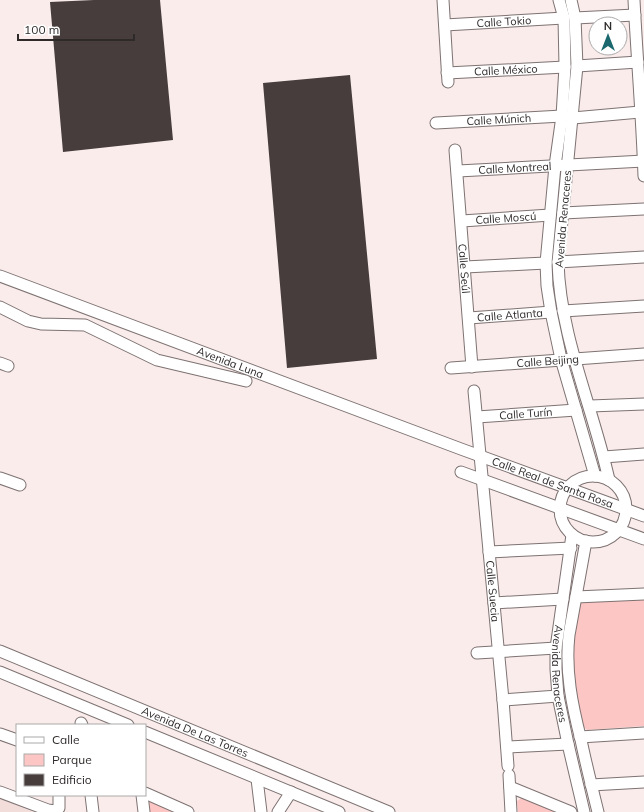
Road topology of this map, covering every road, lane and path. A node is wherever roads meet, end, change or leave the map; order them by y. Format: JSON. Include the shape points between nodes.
{"nodes":[{"id":1,"x":443,"y":0,"type":"edge"},
{"id":2,"x":560,"y":0,"type":"edge"},
{"id":3,"x":571,"y":0,"type":"edge"},
{"id":4,"x":634,"y":0,"type":"edge"},
{"id":5,"x":635,"y":15,"type":"junction"},
{"id":6,"x":570,"y":18,"type":"junction"},
{"id":7,"x":445,"y":25,"type":"junction"},
{"id":8,"x":638,"y":62,"type":"junction"},
{"id":9,"x":577,"y":66,"type":"junction"},
{"id":10,"x":566,"y":67,"type":"junction"},
{"id":11,"x":640,"y":112,"type":"junction"},
{"id":12,"x":568,"y":117,"type":"junction"},
{"id":13,"x":436,"y":123,"type":"dead end"},
{"id":14,"x":455,"y":150,"type":"dead end"},
{"id":15,"x":644,"y":161,"type":"edge"},
{"id":16,"x":555,"y":166,"type":"junction"},
{"id":17,"x":568,"y":166,"type":"junction"},
{"id":18,"x":458,"y":171,"type":"junction"},
{"id":19,"x":644,"y":176,"type":"edge"},
{"id":20,"x":644,"y":209,"type":"edge"},
{"id":21,"x":563,"y":213,"type":"junction"},
{"id":22,"x":550,"y":215,"type":"junction"},
{"id":23,"x":462,"y":221,"type":"junction"},
{"id":24,"x":644,"y":257,"type":"edge"},
{"id":25,"x":558,"y":262,"type":"junction"},
{"id":26,"x":546,"y":263,"type":"junction"},
{"id":27,"x":465,"y":267,"type":"junction"},
{"id":28,"x":0,"y":276,"type":"edge"},
{"id":29,"x":644,"y":306,"type":"edge"},
{"id":30,"x":0,"y":307,"type":"edge"},
{"id":31,"x":563,"y":311,"type":"junction"},
{"id":32,"x":551,"y":312,"type":"junction"},
{"id":33,"x":469,"y":318,"type":"junction"},
{"id":34,"x":644,"y":354,"type":"edge"},
{"id":35,"x":574,"y":358,"type":"junction"},
{"id":36,"x":561,"y":359,"type":"junction"},
{"id":37,"x":472,"y":367,"type":"junction"},
{"id":38,"x":451,"y":368,"type":"dead end"},
{"id":39,"x":246,"y":381,"type":"dead end"},
{"id":40,"x":474,"y":391,"type":"dead end"},
{"id":41,"x":644,"y":404,"type":"edge"},
{"id":42,"x":590,"y":406,"type":"junction"},
{"id":43,"x":576,"y":410,"type":"junction"},
{"id":44,"x":477,"y":417,"type":"junction"},
{"id":45,"x":461,"y":449,"type":"joint"},
{"id":46,"x":644,"y":454,"type":"edge"},
{"id":47,"x":480,"y":456,"type":"junction"},
{"id":48,"x":604,"y":457,"type":"junction"},
{"id":49,"x":461,"y":472,"type":"dead end"},
{"id":50,"x":595,"y":476,"type":"junction"},
{"id":51,"x":0,"y":478,"type":"edge"},
{"id":52,"x":482,"y":479,"type":"junction"},
{"id":53,"x":609,"y":480,"type":"junction"},
{"id":54,"x":20,"y":485,"type":"dead end"},
{"id":55,"x":568,"y":488,"type":"junction"},
{"id":56,"x":560,"y":508,"type":"junction"},
{"id":57,"x":626,"y":510,"type":"junction"},
{"id":58,"x":644,"y":516,"type":"edge"},
{"id":59,"x":619,"y":530,"type":"junction"},
{"id":60,"x":572,"y":535,"type":"junction"},
{"id":61,"x":644,"y":539,"type":"edge"},
{"id":62,"x":586,"y":541,"type":"junction"},
{"id":63,"x":571,"y":548,"type":"junction"},
{"id":64,"x":489,"y":552,"type":"junction"},
{"id":65,"x":644,"y":594,"type":"edge"},
{"id":66,"x":576,"y":597,"type":"junction"},
{"id":67,"x":563,"y":599,"type":"junction"},
{"id":68,"x":494,"y":602,"type":"junction"},
{"id":69,"x":556,"y":648,"type":"junction"},
{"id":70,"x":0,"y":651,"type":"edge"},
{"id":71,"x":498,"y":651,"type":"junction"},
{"id":72,"x":477,"y":653,"type":"dead end"},
{"id":73,"x":0,"y":672,"type":"edge"},
{"id":74,"x":558,"y":696,"type":"junction"},
{"id":75,"x":503,"y":700,"type":"junction"},
{"id":76,"x":126,"y":724,"type":"edge"},
{"id":77,"x":146,"y":732,"type":"edge"},
{"id":78,"x":644,"y":733,"type":"edge"},
{"id":79,"x":0,"y":734,"type":"edge"},
{"id":80,"x":580,"y":737,"type":"junction"},
{"id":81,"x":16,"y":740,"type":"edge"},
{"id":82,"x":568,"y":744,"type":"junction"},
{"id":83,"x":507,"y":747,"type":"junction"},
{"id":84,"x":257,"y":779,"type":"junction"},
{"id":85,"x":644,"y":782,"type":"edge"},
{"id":86,"x":591,"y":785,"type":"junction"},
{"id":87,"x":510,"y":787,"type":"junction"},
{"id":88,"x":0,"y":792,"type":"edge"},
{"id":89,"x":291,"y":792,"type":"junction"},
{"id":90,"x":146,"y":794,"type":"edge"},
{"id":91,"x":59,"y":796,"type":"edge"},
{"id":92,"x":91,"y":796,"type":"edge"},
{"id":93,"x":142,"y":796,"type":"edge"},
{"id":94,"x":93,"y":812,"type":"edge"},
{"id":95,"x":144,"y":812,"type":"edge"},
{"id":96,"x":188,"y":812,"type":"edge"},
{"id":97,"x":261,"y":812,"type":"edge"},
{"id":98,"x":278,"y":812,"type":"edge"},
{"id":99,"x":339,"y":812,"type":"edge"},
{"id":100,"x":389,"y":812,"type":"edge"},
{"id":101,"x":511,"y":812,"type":"edge"},
{"id":102,"x":571,"y":812,"type":"edge"},
{"id":103,"x":584,"y":812,"type":"edge"},
{"id":104,"x":598,"y":812,"type":"edge"}],
"edges":[{"from":1,"to":7,"type":"street"},
{"from":2,"to":6,"type":"street","name":"Avenida Renaceres"},
{"from":3,"to":6,"type":"street","name":"Avenida Renaceres"},
{"from":4,"to":5,"type":"street"},
{"from":5,"to":6,"type":"street","name":"Calle Tokio"},
{"from":5,"to":8,"type":"street"},
{"from":6,"to":7,"type":"street","name":"Calle Tokio"},
{"from":6,"to":9,"type":"street","name":"Avenida Renaceres"},
{"from":6,"to":10,"type":"street","name":"Avenida Renaceres"},
{"from":7,"to":10,"type":"street","name":"Calle México","via":[[447,78]]},
{"from":8,"to":9,"type":"street"},
{"from":8,"to":11,"type":"street"},
{"from":9,"to":12,"type":"street","name":"Avenida Renaceres"},
{"from":10,"to":12,"type":"street","name":"Avenida Renaceres"},
{"from":11,"to":12,"type":"street","name":"Calle Múnich"},
{"from":11,"to":15,"type":"street"},
{"from":12,"to":13,"type":"street","name":"Calle Múnich"},
{"from":12,"to":16,"type":"street","name":"Avenida Renaceres"},
{"from":12,"to":17,"type":"street","name":"Avenida Renaceres"},
{"from":14,"to":18,"type":"street","name":"Calle Seúl"},
{"from":15,"to":17,"type":"street","name":"Calle Montreal"},
{"from":15,"to":19,"type":"street"},
{"from":16,"to":17,"type":"street","name":"Calle Montreal"},
{"from":16,"to":18,"type":"street","name":"Calle Montreal"},
{"from":16,"to":22,"type":"street","name":"Avenida Renaceres"},
{"from":17,"to":21,"type":"street","name":"Avenida Renaceres"},
{"from":18,"to":23,"type":"street","name":"Calle Seúl"},
{"from":20,"to":21,"type":"street"},
{"from":21,"to":25,"type":"street","name":"Avenida Renaceres"},
{"from":22,"to":23,"type":"street","name":"Calle Moscú"},
{"from":22,"to":26,"type":"street","name":"Avenida Renaceres"},
{"from":23,"to":27,"type":"street","name":"Calle Seúl"},
{"from":24,"to":25,"type":"street"},
{"from":25,"to":31,"type":"street","name":"Avenida Renaceres"},
{"from":26,"to":27,"type":"street"},
{"from":26,"to":32,"type":"street","name":"Avenida Renaceres"},
{"from":27,"to":33,"type":"street","name":"Calle Seúl"},
{"from":28,"to":45,"type":"street","name":"Avenida Luna"},
{"from":29,"to":31,"type":"street"},
{"from":30,"to":39,"type":"street","via":[[28,321],[41,324],[85,325],[157,360]]},
{"from":31,"to":35,"type":"street","name":"Avenida Renaceres"},
{"from":32,"to":33,"type":"street","name":"Calle Atlanta"},
{"from":32,"to":36,"type":"street","name":"Avenida Renaceres"},
{"from":33,"to":37,"type":"street","name":"Calle Seúl"},
{"from":34,"to":35,"type":"street","name":"Calle Beijing"},
{"from":35,"to":36,"type":"street","name":"Calle Beijing"},
{"from":35,"to":42,"type":"street","name":"Avenida Renaceres"},
{"from":36,"to":37,"type":"street","name":"Calle Beijing"},
{"from":36,"to":43,"type":"street","name":"Avenida Renaceres"},
{"from":37,"to":38,"type":"street","name":"Calle Beijing"},
{"from":40,"to":44,"type":"street","name":"Calle Suecia"},
{"from":41,"to":42,"type":"street"},
{"from":42,"to":48,"type":"street","name":"Avenida Renaceres"},
{"from":43,"to":44,"type":"street","name":"Calle Turín"},
{"from":43,"to":50,"type":"street","name":"Avenida Renaceres"},
{"from":44,"to":47,"type":"street","name":"Calle Suecia"},
{"from":45,"to":47,"type":"street","name":"Calle Real de Santa Rosa"},
{"from":46,"to":48,"type":"street"},
{"from":47,"to":52,"type":"street","name":"Calle Suecia"},
{"from":47,"to":55,"type":"street","name":"Calle Real de Santa Rosa"},
{"from":48,"to":53,"type":"street","name":"Avenida Renaceres"},
{"from":49,"to":52,"type":"street","name":"Calle Real de Santa Rosa"},
{"from":50,"to":53,"type":"street"},
{"from":50,"to":55,"type":"street","via":[[575,481]]},
{"from":51,"to":54,"type":"street"},
{"from":52,"to":56,"type":"street","name":"Calle Real de Santa Rosa"},
{"from":52,"to":64,"type":"street","name":"Calle Suecia"},
{"from":53,"to":57,"type":"street","via":[[622,492]]},
{"from":55,"to":56,"type":"street","via":[[562,497]]},
{"from":55,"to":57,"type":"street","name":"Calle Real de Santa Rosa"},
{"from":56,"to":59,"type":"street","name":"Calle Real de Santa Rosa"},
{"from":56,"to":60,"type":"street","via":[[561,518]]},
{"from":57,"to":58,"type":"street","name":"Calle Real de Santa Rosa"},
{"from":57,"to":59,"type":"street"},
{"from":59,"to":61,"type":"street","name":"Calle Real de Santa Rosa"},
{"from":59,"to":62,"type":"street","via":[[607,539]]},
{"from":60,"to":62,"type":"street"},
{"from":60,"to":63,"type":"street","name":"Avenida Renaceres"},
{"from":62,"to":66,"type":"street","name":"Avenida Renaceres"},
{"from":63,"to":64,"type":"street"},
{"from":63,"to":67,"type":"street","name":"Avenida Renaceres"},
{"from":64,"to":68,"type":"street","name":"Calle Suecia"},
{"from":65,"to":66,"type":"street"},
{"from":66,"to":80,"type":"street","name":"Avenida Renaceres","via":[[568,649],[568,678]]},
{"from":67,"to":68,"type":"street"},
{"from":67,"to":69,"type":"street","name":"Avenida Renaceres"},
{"from":68,"to":71,"type":"street","name":"Calle Suecia"},
{"from":69,"to":71,"type":"street"},
{"from":69,"to":74,"type":"street","name":"Avenida Renaceres"},
{"from":70,"to":100,"type":"street","name":"Avenida De Las Torres"},
{"from":71,"to":72,"type":"street"},
{"from":71,"to":75,"type":"street","name":"Calle Suecia"},
{"from":73,"to":76,"type":"street","name":"Avenida De Las Torres"},
{"from":74,"to":75,"type":"street"},
{"from":74,"to":82,"type":"street","name":"Avenida Renaceres"},
{"from":75,"to":83,"type":"street","name":"Calle Suecia"},
{"from":77,"to":84,"type":"street","name":"Avenida De Las Torres"},
{"from":78,"to":80,"type":"street"},
{"from":79,"to":81,"type":"street"},
{"from":80,"to":86,"type":"street","name":"Avenida Renaceres"},
{"from":82,"to":83,"type":"street"},
{"from":82,"to":103,"type":"street","name":"Avenida Renaceres"},
{"from":83,"to":87,"type":"street","name":"Calle Suecia"},
{"from":84,"to":89,"type":"street","name":"Avenida De Las Torres"},
{"from":84,"to":97,"type":"street"},
{"from":85,"to":86,"type":"street"},
{"from":86,"to":104,"type":"street","name":"Avenida Renaceres"},
{"from":87,"to":101,"type":"street","name":"Calle Suecia"},
{"from":87,"to":102,"type":"street"},
{"from":88,"to":91,"type":"street","via":[[55,811],[59,808]]},
{"from":89,"to":98,"type":"street"},
{"from":89,"to":99,"type":"street","name":"Avenida De Las Torres"},
{"from":90,"to":96,"type":"street"},
{"from":92,"to":94,"type":"street"},
{"from":93,"to":95,"type":"street"}]}
